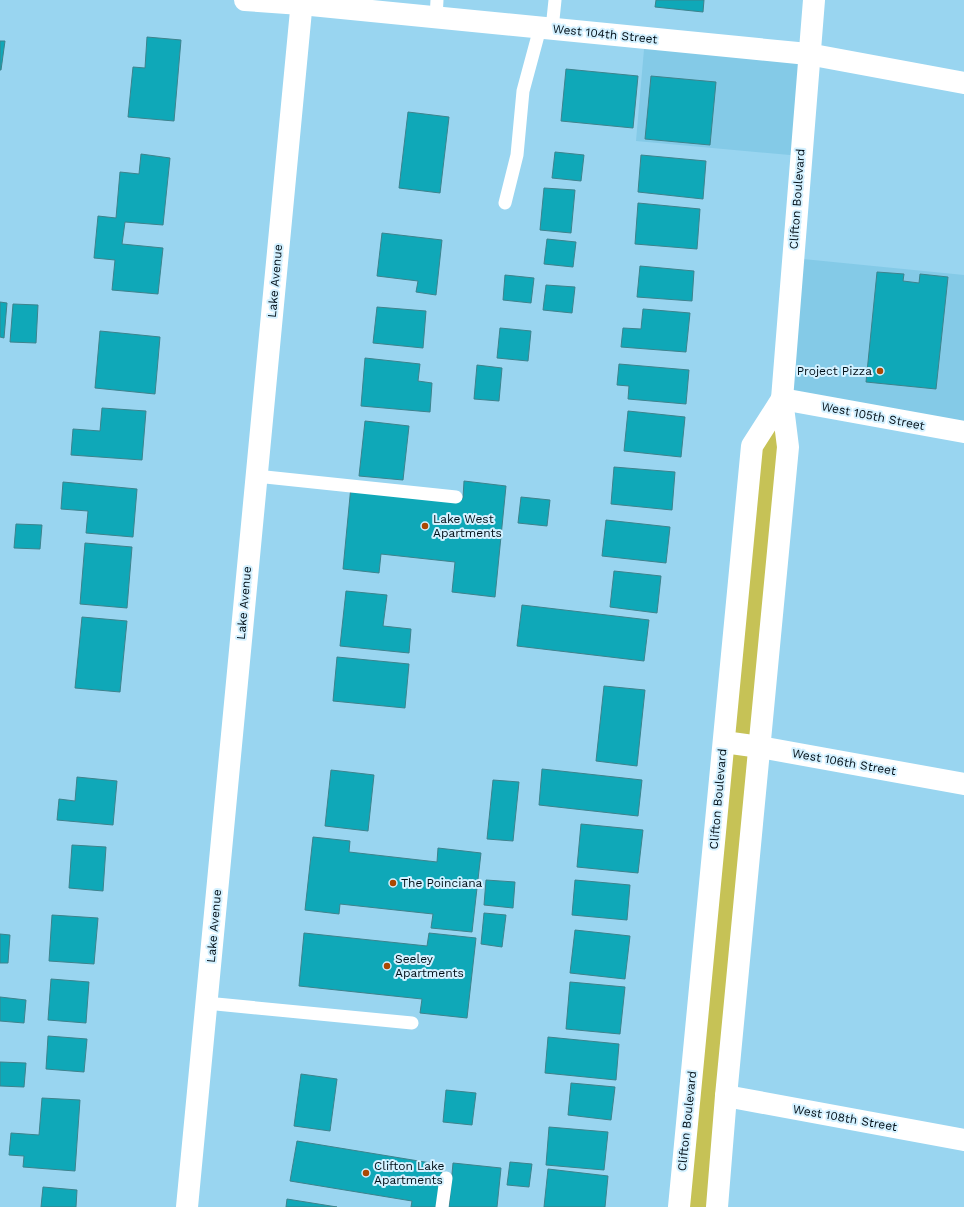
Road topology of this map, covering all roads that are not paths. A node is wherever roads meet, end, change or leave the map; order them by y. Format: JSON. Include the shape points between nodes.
{"nodes":[{"id":1,"x":245,"y":0,"type":"edge"},
{"id":2,"x":555,"y":0,"type":"edge"},
{"id":3,"x":814,"y":0,"type":"edge"},
{"id":4,"x":302,"y":2,"type":"edge"},
{"id":5,"x":436,"y":9,"type":"edge"},
{"id":6,"x":546,"y":28,"type":"junction"},
{"id":7,"x":808,"y":54,"type":"junction"},
{"id":8,"x":964,"y":83,"type":"edge"},
{"id":9,"x":505,"y":203,"type":"dead end"},
{"id":10,"x":782,"y":398,"type":"junction"},
{"id":11,"x":964,"y":432,"type":"edge"},
{"id":12,"x":256,"y":476,"type":"junction"},
{"id":13,"x":456,"y":496,"type":"dead end"},
{"id":14,"x":724,"y":742,"type":"junction"},
{"id":15,"x":760,"y":747,"type":"junction"},
{"id":16,"x":964,"y":784,"type":"edge"},
{"id":17,"x":206,"y":1003,"type":"junction"},
{"id":18,"x":412,"y":1023,"type":"dead end"},
{"id":19,"x":726,"y":1096,"type":"junction"},
{"id":20,"x":964,"y":1140,"type":"edge"},
{"id":21,"x":446,"y":1178,"type":"dead end"},
{"id":22,"x":187,"y":1207,"type":"edge"},
{"id":23,"x":442,"y":1207,"type":"edge"},
{"id":24,"x":679,"y":1207,"type":"edge"},
{"id":25,"x":717,"y":1207,"type":"edge"}],
"edges":[{"from":1,"to":4,"type":"street","name":"West 104th Street"},
{"from":2,"to":6,"type":"lane"},
{"from":3,"to":7,"type":"street","name":"Clifton Boulevard"},
{"from":4,"to":5,"type":"street","name":"West 104th Street"},
{"from":4,"to":12,"type":"street","name":"Lake Avenue"},
{"from":5,"to":6,"type":"street","name":"West 104th Street"},
{"from":6,"to":7,"type":"street","name":"West 104th Street"},
{"from":6,"to":9,"type":"lane","via":[[523,90],[517,155]]},
{"from":7,"to":8,"type":"street","name":"West 104th Street"},
{"from":7,"to":10,"type":"street","name":"Clifton Boulevard"},
{"from":10,"to":11,"type":"street","name":"West 105th Street"},
{"from":10,"to":14,"type":"street","name":"Clifton Boulevard","via":[[752,446]]},
{"from":10,"to":15,"type":"street","name":"Clifton Boulevard","via":[[788,447]]},
{"from":12,"to":13,"type":"lane"},
{"from":12,"to":17,"type":"street","name":"Lake Avenue"},
{"from":14,"to":15,"type":"street","name":"West 106th Street"},
{"from":14,"to":24,"type":"street","name":"Clifton Boulevard"},
{"from":15,"to":16,"type":"street","name":"West 106th Street"},
{"from":15,"to":19,"type":"street","name":"Clifton Boulevard"},
{"from":17,"to":18,"type":"lane"},
{"from":17,"to":22,"type":"street","name":"Lake Avenue"},
{"from":19,"to":20,"type":"street","name":"West 108th Street"},
{"from":19,"to":25,"type":"street","name":"Clifton Boulevard"},
{"from":21,"to":23,"type":"lane"}]}
